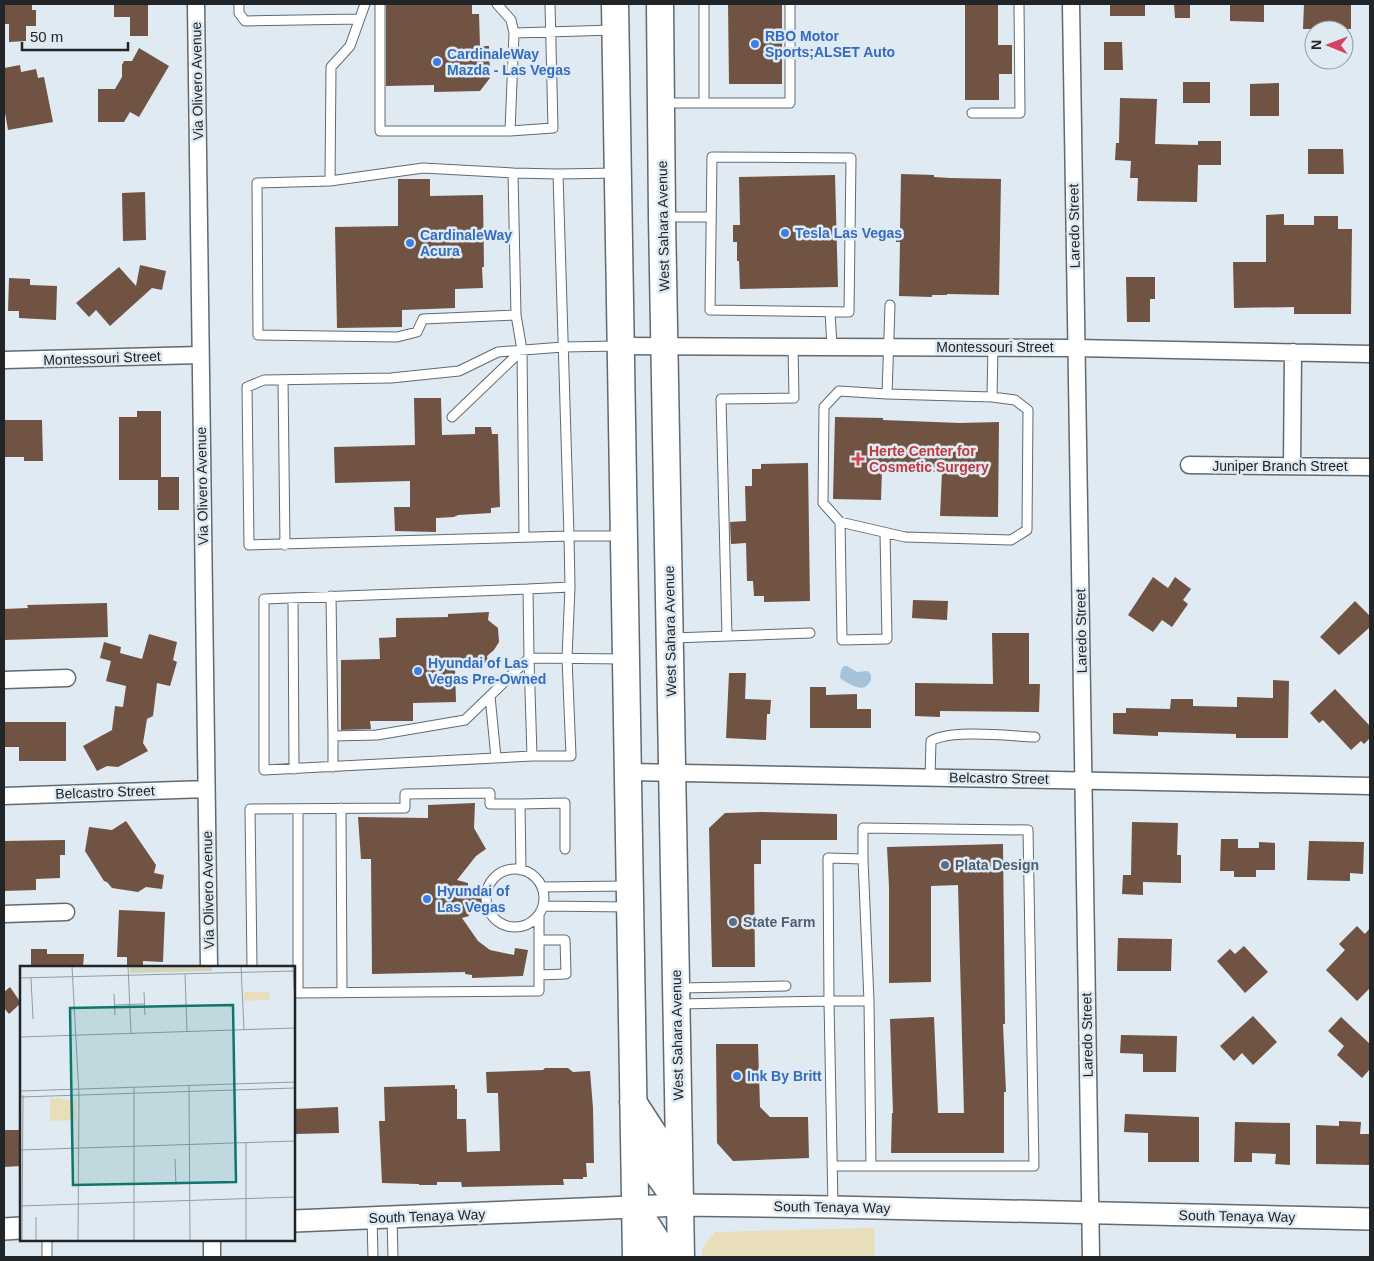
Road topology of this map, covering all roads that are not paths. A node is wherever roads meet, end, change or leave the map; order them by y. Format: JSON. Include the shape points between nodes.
{"nodes":[{"id":1,"x":196,"y":4,"type":"edge"},
{"id":2,"x":239,"y":4,"type":"edge"},
{"id":3,"x":365,"y":4,"type":"edge"},
{"id":4,"x":380,"y":4,"type":"edge"},
{"id":5,"x":497,"y":4,"type":"edge"},
{"id":6,"x":550,"y":4,"type":"edge"},
{"id":7,"x":615,"y":4,"type":"edge"},
{"id":8,"x":660,"y":4,"type":"edge"},
{"id":9,"x":704,"y":4,"type":"edge"},
{"id":10,"x":790,"y":4,"type":"edge"},
{"id":11,"x":1019,"y":4,"type":"edge"},
{"id":12,"x":1071,"y":4,"type":"edge"},
{"id":13,"x":359,"y":19,"type":"junction"},
{"id":14,"x":615,"y":30,"type":"junction"},
{"id":15,"x":551,"y":32,"type":"junction"},
{"id":16,"x":514,"y":33,"type":"junction"},
{"id":17,"x":662,"y":103,"type":"junction"},
{"id":18,"x":704,"y":103,"type":"junction"},
{"id":19,"x":972,"y":113,"type":"dead end"},
{"id":20,"x":510,"y":131,"type":"junction"},
{"id":21,"x":513,"y":172,"type":"junction"},
{"id":22,"x":617,"y":173,"type":"junction"},
{"id":23,"x":558,"y":174,"type":"junction"},
{"id":24,"x":330,"y":181,"type":"junction"},
{"id":25,"x":662,"y":217,"type":"junction"},
{"id":26,"x":711,"y":217,"type":"junction"},
{"id":27,"x":890,"y":305,"type":"dead end"},
{"id":28,"x":830,"y":312,"type":"junction"},
{"id":29,"x":516,"y":315,"type":"junction"},
{"id":30,"x":664,"y":345,"type":"junction"},
{"id":31,"x":619,"y":346,"type":"junction"},
{"id":32,"x":793,"y":346,"type":"junction"},
{"id":33,"x":832,"y":346,"type":"junction"},
{"id":34,"x":889,"y":346,"type":"junction"},
{"id":35,"x":563,"y":347,"type":"junction"},
{"id":36,"x":993,"y":347,"type":"junction"},
{"id":37,"x":1076,"y":348,"type":"junction"},
{"id":38,"x":522,"y":350,"type":"junction"},
{"id":39,"x":1293,"y":352,"type":"junction"},
{"id":40,"x":1370,"y":354,"type":"edge"},
{"id":41,"x":200,"y":355,"type":"junction"},
{"id":42,"x":4,"y":360,"type":"edge"},
{"id":43,"x":283,"y":380,"type":"junction"},
{"id":44,"x":887,"y":394,"type":"junction"},
{"id":45,"x":992,"y":397,"type":"junction"},
{"id":46,"x":452,"y":417,"type":"dead end"},
{"id":47,"x":1189,"y":465,"type":"dead end"},
{"id":48,"x":1292,"y":466,"type":"junction"},
{"id":49,"x":1370,"y":467,"type":"edge"},
{"id":50,"x":840,"y":522,"type":"junction"},
{"id":51,"x":885,"y":533,"type":"junction"},
{"id":52,"x":569,"y":536,"type":"junction"},
{"id":53,"x":623,"y":536,"type":"junction"},
{"id":54,"x":524,"y":537,"type":"junction"},
{"id":55,"x":285,"y":544,"type":"junction"},
{"id":56,"x":570,"y":587,"type":"junction"},
{"id":57,"x":528,"y":589,"type":"junction"},
{"id":58,"x":330,"y":596,"type":"junction"},
{"id":59,"x":293,"y":598,"type":"junction"},
{"id":60,"x":810,"y":633,"type":"dead end"},
{"id":61,"x":727,"y":636,"type":"junction"},
{"id":62,"x":670,"y":638,"type":"junction"},
{"id":63,"x":529,"y":658,"type":"junction"},
{"id":64,"x":567,"y":658,"type":"junction"},
{"id":65,"x":625,"y":659,"type":"junction"},
{"id":66,"x":67,"y":678,"type":"dead end"},
{"id":67,"x":4,"y":680,"type":"edge"},
{"id":68,"x":490,"y":696,"type":"junction"},
{"id":69,"x":333,"y":736,"type":"junction"},
{"id":70,"x":1034,"y":736,"type":"dead end"},
{"id":71,"x":532,"y":756,"type":"junction"},
{"id":72,"x":496,"y":758,"type":"junction"},
{"id":73,"x":334,"y":767,"type":"junction"},
{"id":74,"x":294,"y":769,"type":"junction"},
{"id":75,"x":628,"y":772,"type":"junction"},
{"id":76,"x":673,"y":773,"type":"junction"},
{"id":77,"x":930,"y":777,"type":"junction"},
{"id":78,"x":1083,"y":780,"type":"junction"},
{"id":79,"x":1370,"y":786,"type":"edge"},
{"id":80,"x":206,"y":789,"type":"junction"},
{"id":81,"x":4,"y":796,"type":"edge"},
{"id":82,"x":520,"y":804,"type":"junction"},
{"id":83,"x":341,"y":808,"type":"junction"},
{"id":84,"x":298,"y":809,"type":"junction"},
{"id":85,"x":566,"y":850,"type":"dead end"},
{"id":86,"x":863,"y":860,"type":"junction"},
{"id":87,"x":521,"y":870,"type":"junction"},
{"id":88,"x":542,"y":887,"type":"junction"},
{"id":89,"x":630,"y":896,"type":"junction"},
{"id":90,"x":541,"y":911,"type":"junction"},
{"id":91,"x":66,"y":912,"type":"dead end"},
{"id":92,"x":4,"y":914,"type":"edge"},
{"id":93,"x":539,"y":940,"type":"junction"},
{"id":94,"x":208,"y":966,"type":"edge"},
{"id":95,"x":252,"y":966,"type":"edge"},
{"id":96,"x":539,"y":975,"type":"junction"},
{"id":97,"x":786,"y":986,"type":"dead end"},
{"id":98,"x":342,"y":992,"type":"junction"},
{"id":99,"x":296,"y":993,"type":"edge"},
{"id":100,"x":677,"y":996,"type":"junction"},
{"id":101,"x":869,"y":1001,"type":"junction"},
{"id":102,"x":829,"y":1002,"type":"junction"},
{"id":103,"x":633,"y":1102,"type":"junction"},
{"id":104,"x":832,"y":1166,"type":"junction"},
{"id":105,"x":871,"y":1166,"type":"junction"},
{"id":106,"x":680,"y":1205,"type":"junction"},
{"id":107,"x":833,"y":1206,"type":"junction"},
{"id":108,"x":635,"y":1207,"type":"junction"},
{"id":109,"x":1090,"y":1213,"type":"junction"},
{"id":110,"x":382,"y":1218,"type":"junction"},
{"id":111,"x":1370,"y":1219,"type":"edge"},
{"id":112,"x":295,"y":1221,"type":"edge"},
{"id":113,"x":4,"y":1228,"type":"edge"},
{"id":114,"x":20,"y":1228,"type":"edge"},
{"id":115,"x":47,"y":1241,"type":"edge"},
{"id":116,"x":212,"y":1241,"type":"edge"},
{"id":117,"x":47,"y":1257,"type":"edge"},
{"id":118,"x":212,"y":1257,"type":"edge"},
{"id":119,"x":373,"y":1257,"type":"edge"},
{"id":120,"x":393,"y":1257,"type":"edge"},
{"id":121,"x":636,"y":1257,"type":"edge"},
{"id":122,"x":658,"y":1257,"type":"edge"},
{"id":123,"x":681,"y":1257,"type":"edge"},
{"id":124,"x":1091,"y":1257,"type":"edge"}],
"edges":[{"from":1,"to":41,"type":"street","name":"Via Olivero Avenue"},
{"from":2,"to":13,"type":"lane","via":[[239,13],[245,21]]},
{"from":3,"to":13,"type":"lane"},
{"from":4,"to":20,"type":"lane","via":[[380,131]]},
{"from":5,"to":16,"type":"lane","via":[[511,20]]},
{"from":6,"to":15,"type":"lane"},
{"from":7,"to":14,"type":"main road"},
{"from":8,"to":17,"type":"main road","name":"West Sahara Avenue"},
{"from":9,"to":18,"type":"lane"},
{"from":10,"to":18,"type":"lane","via":[[790,103]]},
{"from":11,"to":19,"type":"lane","via":[[1020,113]]},
{"from":12,"to":37,"type":"street","name":"Laredo Street"},
{"from":13,"to":24,"type":"lane","via":[[350,46],[331,67]]},
{"from":14,"to":15,"type":"lane"},
{"from":14,"to":22,"type":"main road"},
{"from":15,"to":16,"type":"lane"},
{"from":15,"to":20,"type":"lane","via":[[553,128]]},
{"from":16,"to":20,"type":"lane"},
{"from":17,"to":18,"type":"lane"},
{"from":17,"to":25,"type":"main road","name":"West Sahara Avenue"},
{"from":21,"to":23,"type":"lane"},
{"from":21,"to":24,"type":"lane","via":[[423,168]]},
{"from":21,"to":29,"type":"lane"},
{"from":22,"to":23,"type":"lane"},
{"from":22,"to":31,"type":"main road"},
{"from":23,"to":35,"type":"lane"},
{"from":24,"to":29,"type":"lane","via":[[257,183],[258,335],[397,337],[417,332],[423,319]]},
{"from":25,"to":26,"type":"lane"},
{"from":25,"to":30,"type":"main road","name":"West Sahara Avenue"},
{"from":26,"to":28,"type":"lane","via":[[710,310]]},
{"from":26,"to":28,"type":"lane","via":[[712,157],[851,158],[849,312]]},
{"from":27,"to":34,"type":"lane"},
{"from":28,"to":33,"type":"lane"},
{"from":29,"to":38,"type":"lane"},
{"from":30,"to":31,"type":"street","name":"Montessouri Street"},
{"from":30,"to":32,"type":"street","name":"Montessouri Street"},
{"from":30,"to":62,"type":"main road","name":"West Sahara Avenue"},
{"from":31,"to":35,"type":"lane"},
{"from":31,"to":53,"type":"main road"},
{"from":32,"to":33,"type":"street","name":"Montessouri Street"},
{"from":32,"to":61,"type":"lane","via":[[794,398],[722,399]]},
{"from":33,"to":34,"type":"street","name":"Montessouri Street"},
{"from":34,"to":36,"type":"street","name":"Montessouri Street"},
{"from":34,"to":44,"type":"lane"},
{"from":35,"to":38,"type":"lane"},
{"from":35,"to":52,"type":"lane"},
{"from":36,"to":37,"type":"street","name":"Montessouri Street"},
{"from":36,"to":45,"type":"lane"},
{"from":37,"to":39,"type":"street","name":"Montessouri Street"},
{"from":37,"to":78,"type":"street","name":"Laredo Street"},
{"from":38,"to":43,"type":"lane","via":[[498,352],[458,371],[391,378]]},
{"from":38,"to":46,"type":"lane"},
{"from":38,"to":54,"type":"lane"},
{"from":39,"to":40,"type":"street","name":"Montessouri Street"},
{"from":39,"to":48,"type":"street"},
{"from":41,"to":42,"type":"street","name":"Montessouri Street"},
{"from":41,"to":80,"type":"street","name":"Via Olivero Avenue"},
{"from":43,"to":55,"type":"lane"},
{"from":43,"to":55,"type":"lane","via":[[264,380],[247,386],[249,545]]},
{"from":44,"to":45,"type":"lane"},
{"from":44,"to":50,"type":"lane","via":[[839,392],[824,407],[823,504]]},
{"from":45,"to":51,"type":"lane","via":[[1015,400],[1028,410],[1027,530],[1010,540],[905,537]]},
{"from":47,"to":48,"type":"street","name":"Juniper Branch Street"},
{"from":48,"to":49,"type":"street","name":"Juniper Branch Street"},
{"from":50,"to":51,"type":"lane"},
{"from":50,"to":51,"type":"lane","via":[[842,640],[887,639]]},
{"from":52,"to":53,"type":"lane"},
{"from":52,"to":54,"type":"lane"},
{"from":52,"to":56,"type":"lane"},
{"from":53,"to":65,"type":"main road"},
{"from":54,"to":55,"type":"lane"},
{"from":56,"to":57,"type":"lane"},
{"from":56,"to":64,"type":"lane"},
{"from":57,"to":58,"type":"lane"},
{"from":57,"to":63,"type":"lane"},
{"from":58,"to":59,"type":"lane"},
{"from":58,"to":69,"type":"lane"},
{"from":59,"to":74,"type":"lane"},
{"from":59,"to":74,"type":"lane","via":[[264,599],[264,770]]},
{"from":60,"to":61,"type":"lane"},
{"from":61,"to":62,"type":"lane"},
{"from":62,"to":76,"type":"main road","name":"West Sahara Avenue"},
{"from":63,"to":64,"type":"lane"},
{"from":63,"to":68,"type":"lane"},
{"from":63,"to":71,"type":"lane"},
{"from":64,"to":65,"type":"lane"},
{"from":64,"to":71,"type":"lane","via":[[571,756]]},
{"from":65,"to":75,"type":"main road"},
{"from":66,"to":67,"type":"street"},
{"from":68,"to":69,"type":"lane","via":[[465,720],[376,735]]},
{"from":68,"to":72,"type":"lane"},
{"from":69,"to":73,"type":"lane"},
{"from":70,"to":77,"type":"lane","via":[[958,734],[938,737],[931,741]]},
{"from":71,"to":72,"type":"lane"},
{"from":72,"to":73,"type":"lane"},
{"from":73,"to":74,"type":"lane"},
{"from":75,"to":76,"type":"street","name":"Belcastro Street"},
{"from":75,"to":89,"type":"main road"},
{"from":76,"to":77,"type":"street","name":"Belcastro Street"},
{"from":76,"to":100,"type":"main road","name":"West Sahara Avenue"},
{"from":77,"to":78,"type":"street","name":"Belcastro Street"},
{"from":78,"to":79,"type":"street","name":"Belcastro Street"},
{"from":78,"to":109,"type":"street","name":"Laredo Street"},
{"from":80,"to":81,"type":"street","name":"Belcastro Street"},
{"from":80,"to":94,"type":"street","name":"Via Olivero Avenue"},
{"from":82,"to":83,"type":"lane","via":[[490,804],[490,793],[405,794],[405,808]]},
{"from":82,"to":85,"type":"lane","via":[[565,803]]},
{"from":82,"to":87,"type":"lane"},
{"from":83,"to":84,"type":"lane"},
{"from":83,"to":98,"type":"lane"},
{"from":84,"to":95,"type":"lane","via":[[250,809]]},
{"from":84,"to":99,"type":"lane"},
{"from":86,"to":101,"type":"lane"},
{"from":86,"to":102,"type":"lane","via":[[828,858]]},
{"from":86,"to":105,"type":"lane","via":[[863,828],[1028,830],[1034,1166]]},
{"from":87,"to":88,"type":"lane","via":[[530,873]]},
{"from":87,"to":90,"type":"lane","via":[[511,869],[494,878],[486,895],[490,913],[505,925],[514,927],[532,922]]},
{"from":88,"to":89,"type":"lane"},
{"from":88,"to":90,"type":"lane"},
{"from":89,"to":90,"type":"lane"},
{"from":89,"to":103,"type":"main road"},
{"from":90,"to":93,"type":"lane"},
{"from":91,"to":92,"type":"street"},
{"from":93,"to":96,"type":"lane"},
{"from":93,"to":96,"type":"lane","via":[[565,940],[566,974]]},
{"from":96,"to":98,"type":"lane","via":[[539,991]]},
{"from":97,"to":100,"type":"lane"},
{"from":98,"to":99,"type":"lane"},
{"from":100,"to":102,"type":"lane"},
{"from":100,"to":106,"type":"main road","name":"West Sahara Avenue"},
{"from":101,"to":102,"type":"lane"},
{"from":101,"to":105,"type":"lane"},
{"from":102,"to":104,"type":"lane"},
{"from":103,"to":106,"type":"main road","via":[[655,1136],[657,1173]]},
{"from":103,"to":108,"type":"main road"},
{"from":104,"to":105,"type":"lane"},
{"from":104,"to":107,"type":"lane"},
{"from":106,"to":107,"type":"street","name":"South Tenaya Way"},
{"from":106,"to":108,"type":"street","name":"South Tenaya Way"},
{"from":106,"to":123,"type":"main road","name":"West Sahara Avenue"},
{"from":107,"to":109,"type":"street","name":"South Tenaya Way"},
{"from":108,"to":110,"type":"street","name":"South Tenaya Way"},
{"from":108,"to":121,"type":"main road"},
{"from":108,"to":122,"type":"main road","via":[[657,1241]]},
{"from":109,"to":111,"type":"street","name":"South Tenaya Way"},
{"from":109,"to":124,"type":"street","name":"Laredo Street"},
{"from":110,"to":112,"type":"street","name":"South Tenaya Way"},
{"from":110,"to":119,"type":"lane"},
{"from":110,"to":120,"type":"lane"},
{"from":113,"to":114,"type":"street"},
{"from":115,"to":117,"type":"lane"},
{"from":116,"to":118,"type":"street"}]}
